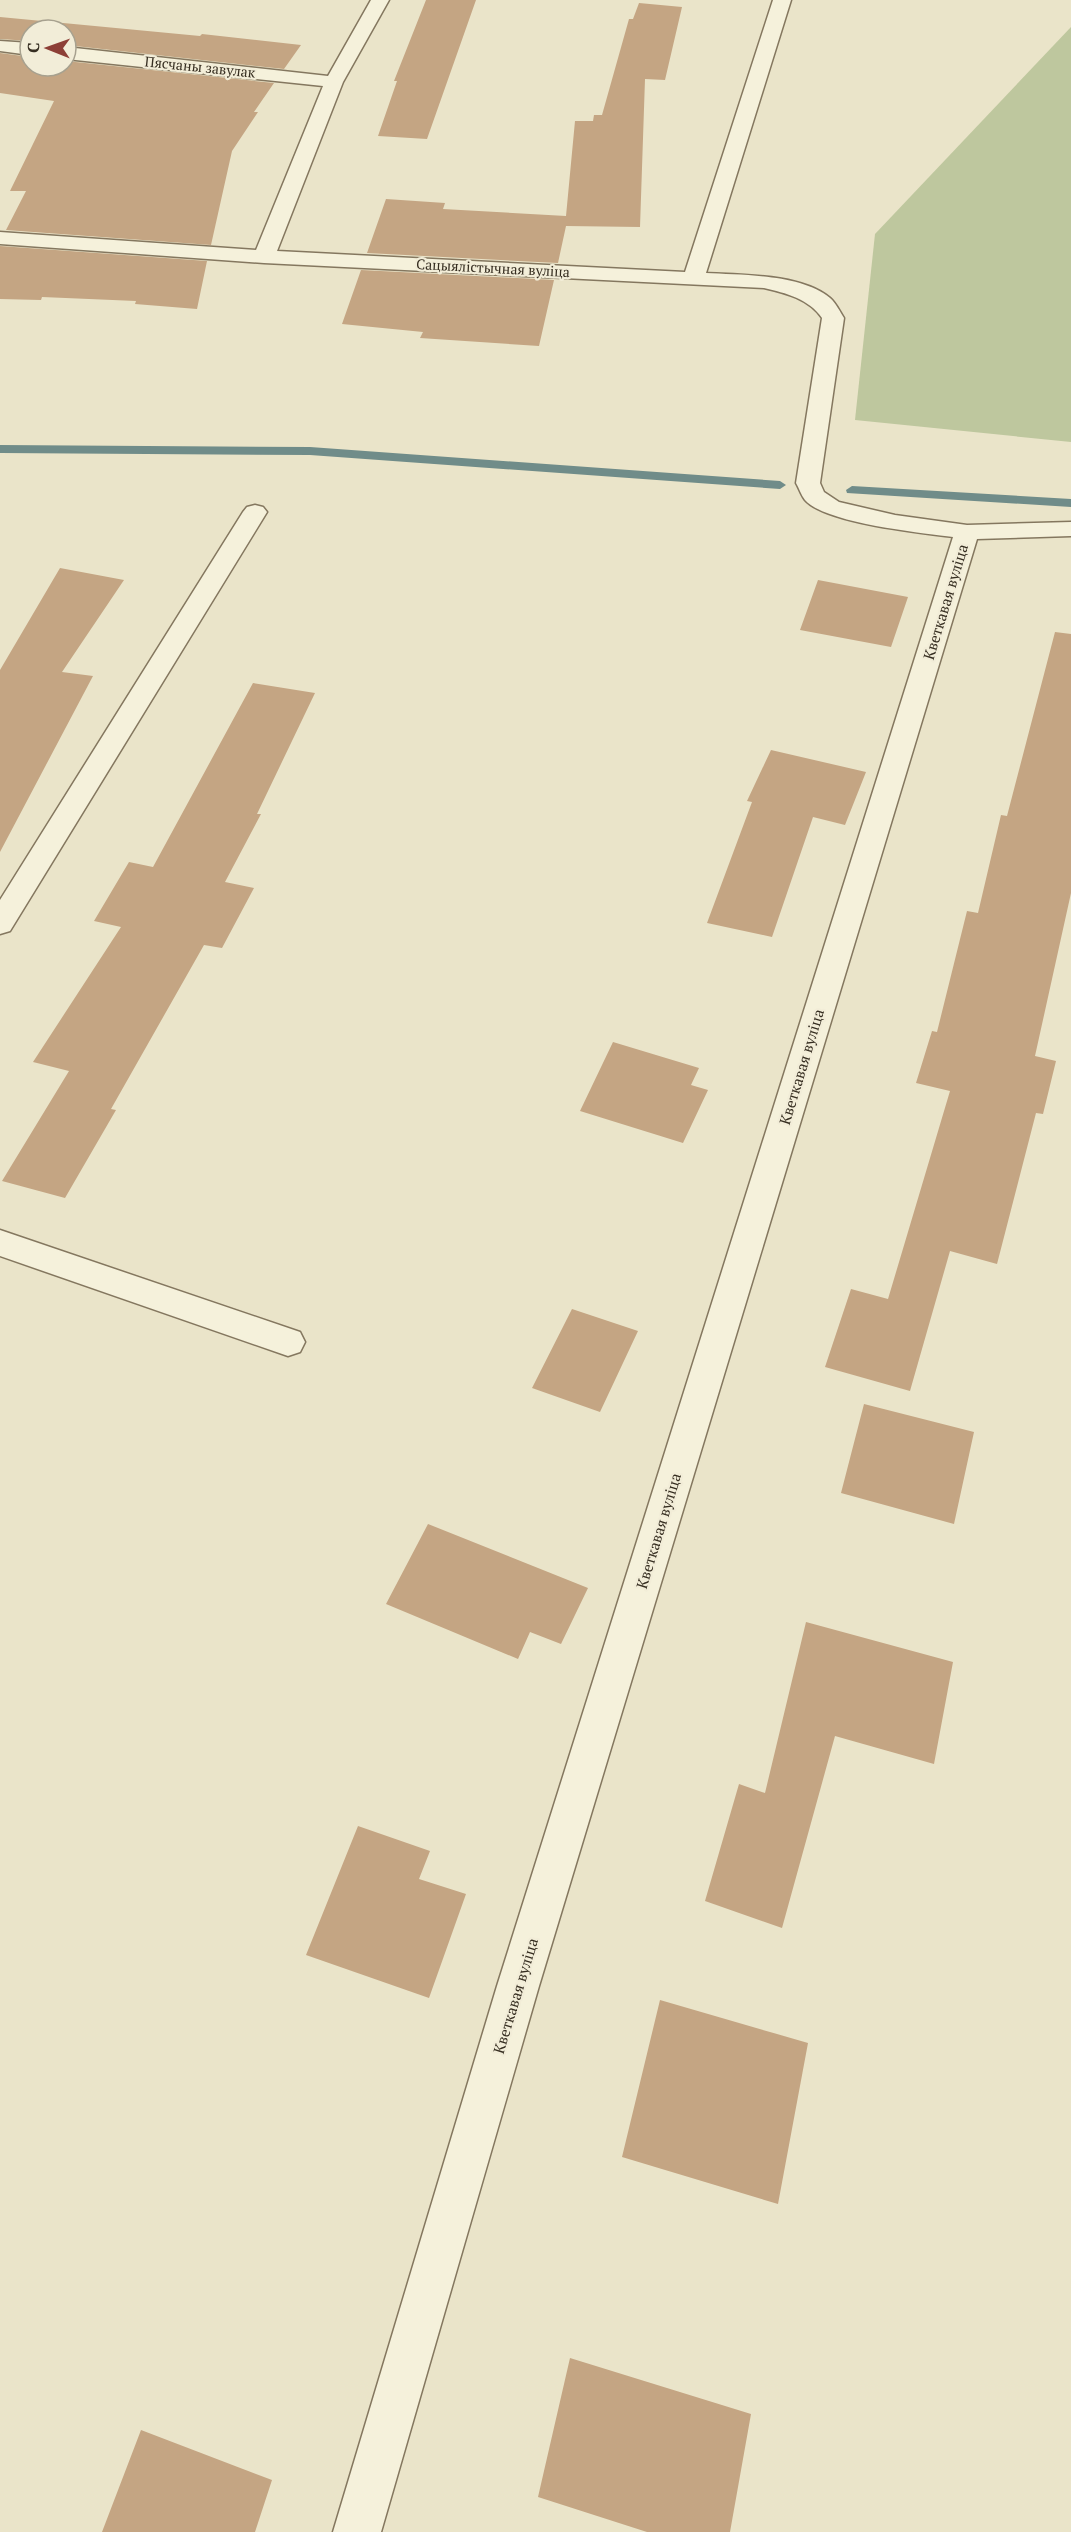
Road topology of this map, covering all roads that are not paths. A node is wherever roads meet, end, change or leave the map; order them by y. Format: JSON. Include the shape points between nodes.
{"nodes":[{"id":1,"x":380,"y":0,"type":"edge"},
{"id":2,"x":782,"y":0,"type":"edge"},
{"id":3,"x":0,"y":46,"type":"edge"},
{"id":4,"x":18,"y":48,"type":"edge"},
{"id":5,"x":78,"y":54,"type":"edge"},
{"id":6,"x":334,"y":82,"type":"junction"},
{"id":7,"x":0,"y":238,"type":"edge"},
{"id":8,"x":264,"y":257,"type":"junction"},
{"id":9,"x":694,"y":278,"type":"junction"},
{"id":10,"x":255,"y":512,"type":"dead end"},
{"id":11,"x":1071,"y":529,"type":"edge"},
{"id":12,"x":967,"y":532,"type":"junction"},
{"id":13,"x":0,"y":924,"type":"edge"},
{"id":14,"x":0,"y":1243,"type":"edge"},
{"id":15,"x":288,"y":1342,"type":"dead end"},
{"id":16,"x":357,"y":2532,"type":"edge"}],
"edges":[{"from":1,"to":6,"type":"street"},
{"from":2,"to":9,"type":"street"},
{"from":3,"to":4,"type":"street"},
{"from":5,"to":6,"type":"street","name":"Пясчаны завулак"},
{"from":6,"to":8,"type":"street"},
{"from":7,"to":8,"type":"street","name":"Сацыялістычная вуліца"},
{"from":8,"to":9,"type":"street","name":"Сацыялістычная вуліца"},
{"from":9,"to":12,"type":"street","name":"Сацыялістычная вуліца","via":[[764,282],[793,288],[823,303],[833,318],[808,483],[814,496],[831,507],[895,522]]},
{"from":10,"to":13,"type":"street"},
{"from":11,"to":12,"type":"street","name":"Сацыялістычная вуліца"},
{"from":12,"to":16,"type":"street","name":"Кветкавая вуліца","via":[[518,1986]]},
{"from":14,"to":15,"type":"street"}]}
